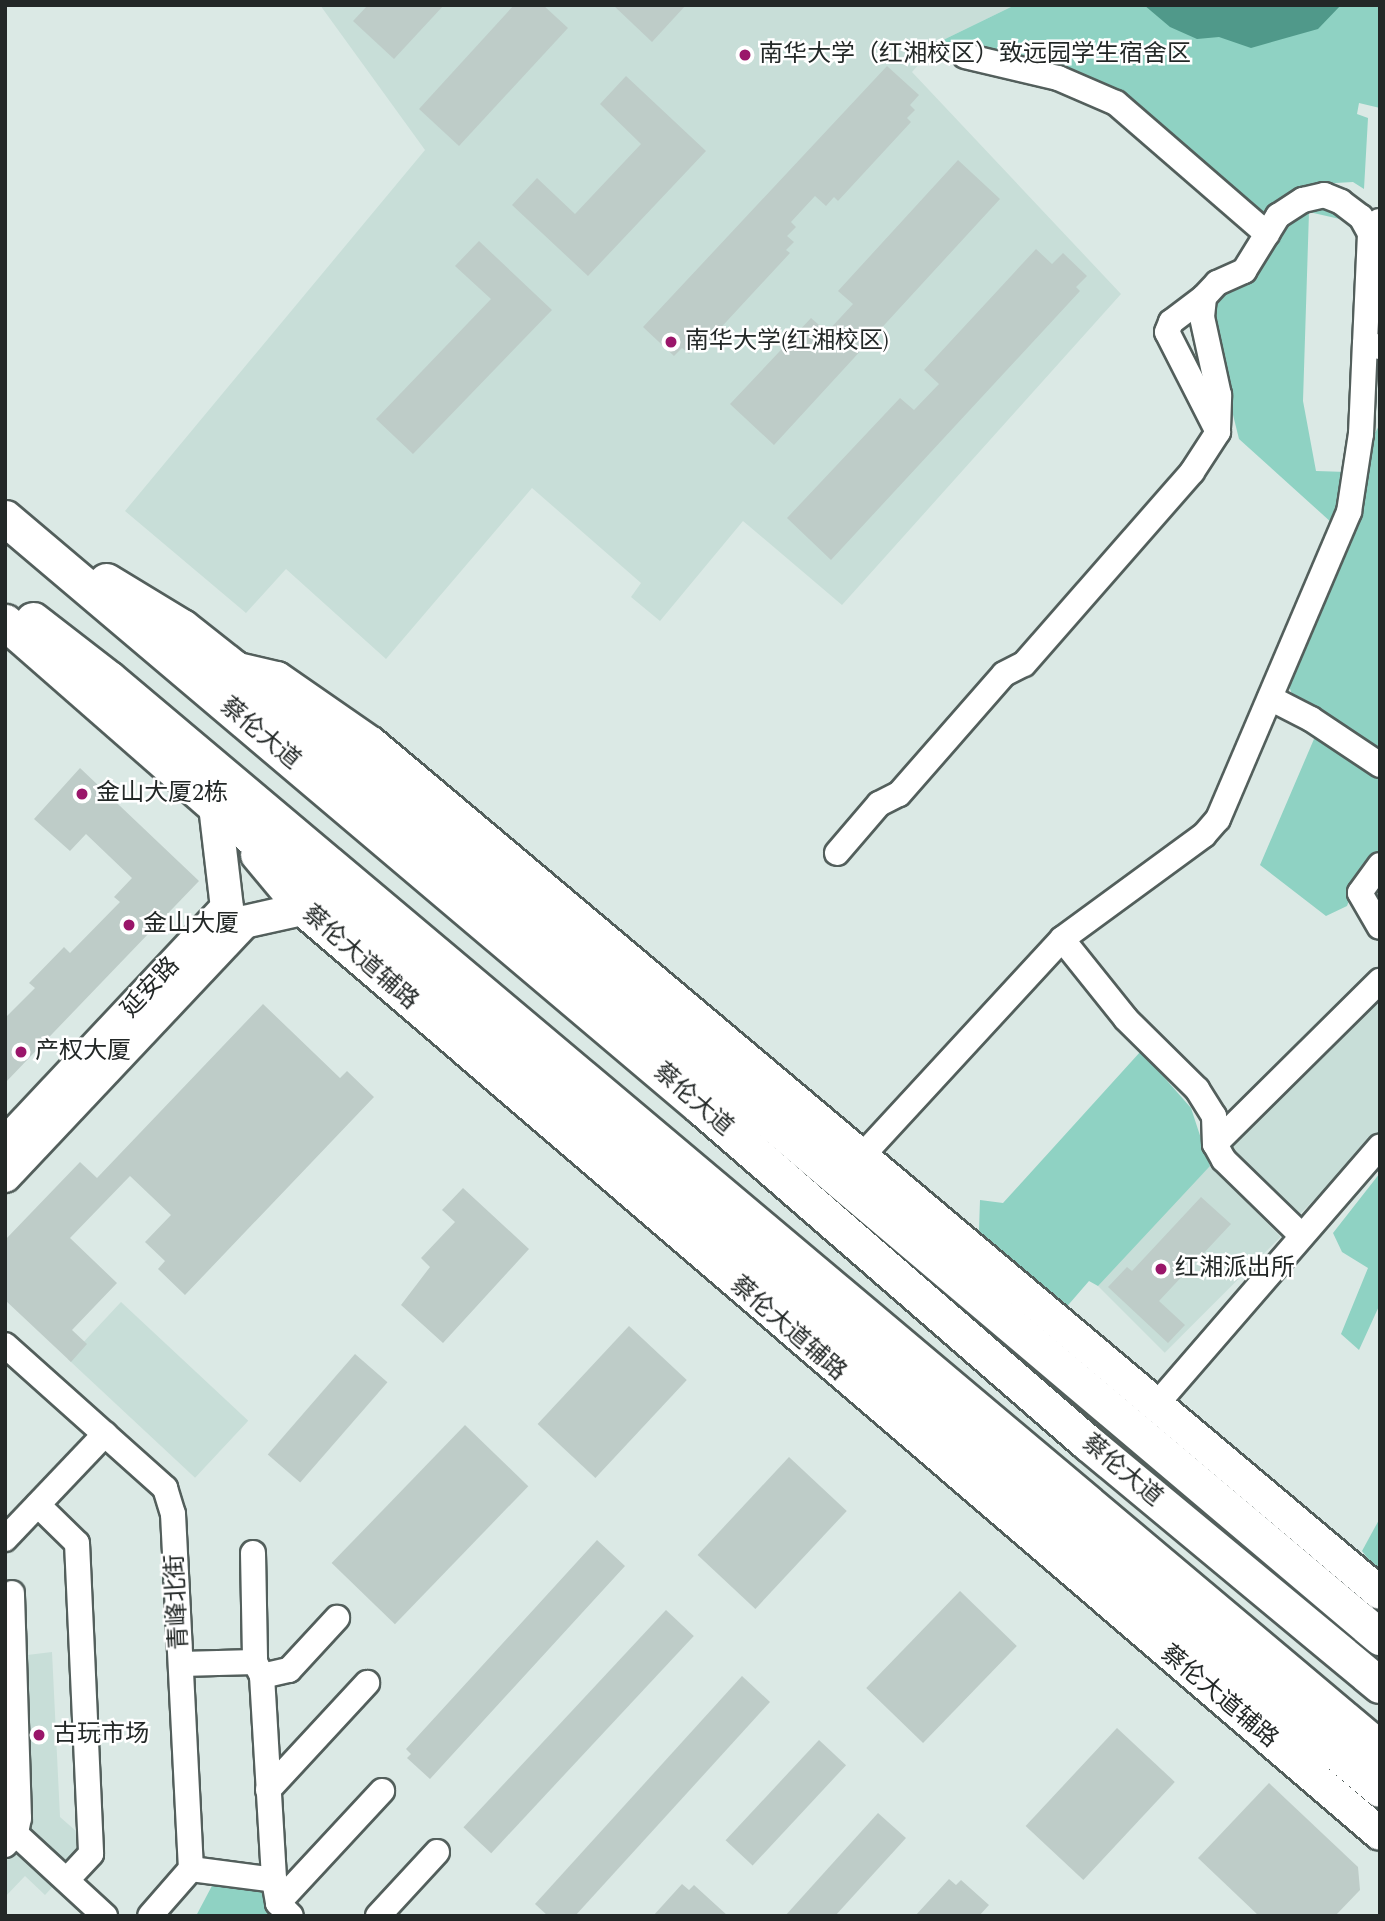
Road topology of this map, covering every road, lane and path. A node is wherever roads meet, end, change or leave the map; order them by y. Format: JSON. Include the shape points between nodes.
{"nodes":[{"id":1,"x":965,"y":56,"type":"dead end"},
{"id":2,"x":1375,"y":227,"type":"edge"},
{"id":3,"x":1266,"y":233,"type":"junction"},
{"id":4,"x":1204,"y":297,"type":"junction"},
{"id":5,"x":1373,"y":346,"type":"edge"},
{"id":6,"x":1218,"y":432,"type":"junction"},
{"id":7,"x":9,"y":521,"type":"edge"},
{"id":8,"x":5,"y":599,"type":"edge"},
{"id":9,"x":5,"y":622,"type":"edge"},
{"id":10,"x":234,"y":668,"type":"junction"},
{"id":11,"x":1270,"y":698,"type":"junction"},
{"id":12,"x":1380,"y":765,"type":"edge"},
{"id":13,"x":215,"y":806,"type":"junction"},
{"id":14,"x":838,"y":853,"type":"dead end"},
{"id":15,"x":1380,"y":864,"type":"edge"},
{"id":16,"x":302,"y":908,"type":"junction"},
{"id":17,"x":1380,"y":927,"type":"edge"},
{"id":18,"x":1062,"y":939,"type":"junction"},
{"id":19,"x":1380,"y":981,"type":"edge"},
{"id":20,"x":5,"y":1144,"type":"edge"},
{"id":21,"x":1215,"y":1144,"type":"junction"},
{"id":22,"x":1380,"y":1146,"type":"edge"},
{"id":23,"x":861,"y":1157,"type":"junction"},
{"id":24,"x":5,"y":1177,"type":"edge"},
{"id":25,"x":1301,"y":1235,"type":"junction"},
{"id":26,"x":5,"y":1345,"type":"edge"},
{"id":27,"x":1156,"y":1405,"type":"junction"},
{"id":28,"x":105,"y":1434,"type":"junction"},
{"id":29,"x":38,"y":1504,"type":"junction"},
{"id":30,"x":5,"y":1539,"type":"edge"},
{"id":31,"x":253,"y":1553,"type":"dead end"},
{"id":32,"x":12,"y":1593,"type":"dead end"},
{"id":33,"x":1380,"y":1593,"type":"edge"},
{"id":34,"x":337,"y":1618,"type":"dead end"},
{"id":35,"x":1380,"y":1637,"type":"edge"},
{"id":36,"x":10,"y":1647,"type":"edge"},
{"id":37,"x":181,"y":1664,"type":"junction"},
{"id":38,"x":258,"y":1669,"type":"junction"},
{"id":39,"x":367,"y":1683,"type":"dead end"},
{"id":40,"x":1380,"y":1685,"type":"edge"},
{"id":41,"x":1380,"y":1749,"type":"edge"},
{"id":42,"x":1380,"y":1789,"type":"edge"},
{"id":43,"x":268,"y":1790,"type":"junction"},
{"id":44,"x":382,"y":1791,"type":"dead end"},
{"id":45,"x":9,"y":1834,"type":"edge"},
{"id":46,"x":1380,"y":1834,"type":"edge"},
{"id":47,"x":437,"y":1852,"type":"dead end"},
{"id":48,"x":191,"y":1869,"type":"junction"},
{"id":49,"x":67,"y":1880,"type":"junction"},
{"id":50,"x":281,"y":1900,"type":"edge"},
{"id":51,"x":106,"y":1916,"type":"edge"},
{"id":52,"x":150,"y":1916,"type":"edge"},
{"id":53,"x":378,"y":1916,"type":"edge"}],
"edges":[{"from":1,"to":3,"type":"street","via":[[1058,78],[1116,103]]},
{"from":2,"to":3,"type":"street","via":[[1324,195],[1303,200],[1286,211]]},
{"from":2,"to":5,"type":"street"},
{"from":3,"to":4,"type":"street","via":[[1244,271],[1217,283]]},
{"from":4,"to":6,"type":"street","via":[[1202,317],[1219,395]]},
{"from":4,"to":6,"type":"street","via":[[1171,322],[1167,332]]},
{"from":5,"to":11,"type":"street","via":[[1349,512]]},
{"from":6,"to":14,"type":"street","via":[[1164,507],[1024,664],[1004,674],[899,794],[879,804]]},
{"from":7,"to":10,"type":"highway","via":[[182,627]]},
{"from":7,"to":40,"type":"highway","name":"蔡伦大道","via":[[691,1098],[1088,1443]]},
{"from":8,"to":41,"type":"highway","name":"蔡伦大道","via":[[109,679]]},
{"from":9,"to":13,"type":"highway"},
{"from":10,"to":23,"type":"main road","via":[[277,678],[371,743]]},
{"from":10,"to":35,"type":"highway"},
{"from":11,"to":12,"type":"street"},
{"from":11,"to":18,"type":"street","via":[[1254,726],[1218,819],[1204,835]]},
{"from":13,"to":16,"type":"main road","name":"蔡伦大道辅路"},
{"from":13,"to":20,"type":"main road","name":"延安路","via":[[227,908]]},
{"from":13,"to":42,"type":"highway"},
{"from":15,"to":17,"type":"street","via":[[1360,893]]},
{"from":16,"to":24,"type":"main road","name":"延安路","via":[[244,922]]},
{"from":16,"to":46,"type":"main road","name":"蔡伦大道辅路"},
{"from":18,"to":21,"type":"street","via":[[1126,1019],[1196,1090],[1214,1116]]},
{"from":18,"to":23,"type":"street"},
{"from":19,"to":21,"type":"street"},
{"from":21,"to":25,"type":"street","via":[[1224,1160]]},
{"from":22,"to":25,"type":"street"},
{"from":23,"to":27,"type":"main road"},
{"from":25,"to":27,"type":"street"},
{"from":26,"to":28,"type":"street","name":"青峰北街"},
{"from":27,"to":33,"type":"main road"},
{"from":28,"to":29,"type":"street"},
{"from":28,"to":37,"type":"street","name":"青峰北街","via":[[164,1488],[173,1514]]},
{"from":29,"to":30,"type":"street"},
{"from":29,"to":49,"type":"street","via":[[77,1543],[92,1854]]},
{"from":31,"to":38,"type":"street"},
{"from":32,"to":36,"type":"street"},
{"from":34,"to":38,"type":"street","via":[[289,1671]]},
{"from":36,"to":45,"type":"street"},
{"from":37,"to":38,"type":"street"},
{"from":37,"to":48,"type":"street","name":"青峰北街"},
{"from":38,"to":43,"type":"street"},
{"from":39,"to":43,"type":"street"},
{"from":43,"to":50,"type":"street"},
{"from":44,"to":50,"type":"street"},
{"from":45,"to":49,"type":"street"},
{"from":47,"to":53,"type":"street"},
{"from":48,"to":50,"type":"street"},
{"from":48,"to":52,"type":"street"},
{"from":49,"to":51,"type":"street"}]}
